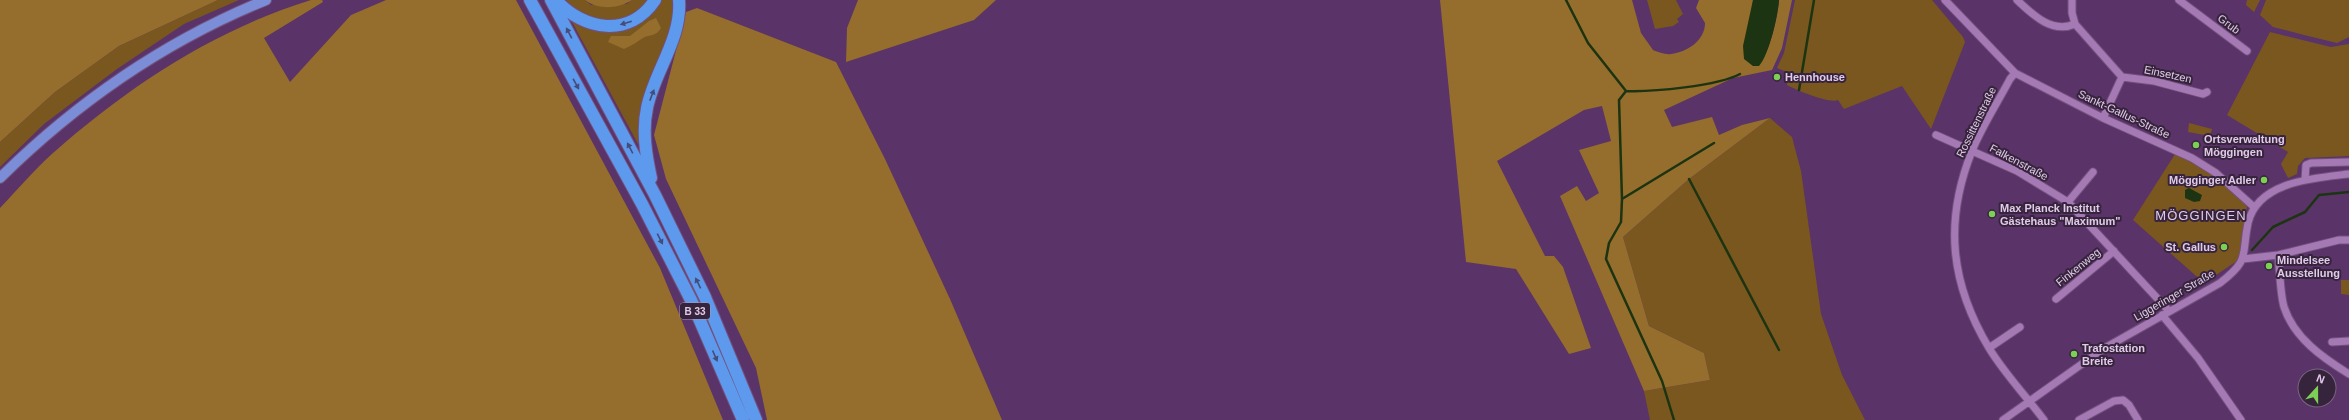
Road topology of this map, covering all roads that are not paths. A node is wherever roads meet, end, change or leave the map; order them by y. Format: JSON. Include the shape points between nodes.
{"nodes":[{"id":1,"x":266,"y":0,"type":"edge"},
{"id":2,"x":530,"y":0,"type":"edge"},
{"id":3,"x":655,"y":0,"type":"edge"},
{"id":4,"x":679,"y":0,"type":"edge"},
{"id":5,"x":1945,"y":0,"type":"edge"},
{"id":6,"x":2018,"y":0,"type":"edge"},
{"id":7,"x":2072,"y":0,"type":"edge"},
{"id":8,"x":2179,"y":0,"type":"edge"},
{"id":9,"x":556,"y":1,"type":"edge"},
{"id":10,"x":2075,"y":24,"type":"junction"},
{"id":11,"x":2247,"y":51,"type":"dead end"},
{"id":12,"x":2016,"y":74,"type":"junction"},
{"id":13,"x":2122,"y":77,"type":"junction"},
{"id":14,"x":2207,"y":92,"type":"dead end"},
{"id":15,"x":2103,"y":118,"type":"junction"},
{"id":16,"x":1936,"y":135,"type":"dead end"},
{"id":17,"x":1972,"y":150,"type":"junction"},
{"id":18,"x":2349,"y":162,"type":"edge"},
{"id":19,"x":2093,"y":172,"type":"dead end"},
{"id":20,"x":2349,"y":174,"type":"edge"},
{"id":21,"x":0,"y":178,"type":"edge"},
{"id":22,"x":2304,"y":180,"type":"junction"},
{"id":23,"x":655,"y":195,"type":"junction"},
{"id":24,"x":2068,"y":202,"type":"junction"},
{"id":25,"x":2254,"y":207,"type":"junction"},
{"id":26,"x":2349,"y":240,"type":"edge"},
{"id":27,"x":2114,"y":251,"type":"junction"},
{"id":28,"x":2278,"y":255,"type":"junction"},
{"id":29,"x":2243,"y":259,"type":"junction"},
{"id":30,"x":2056,"y":299,"type":"dead end"},
{"id":31,"x":2169,"y":311,"type":"junction"},
{"id":32,"x":2162,"y":315,"type":"junction"},
{"id":33,"x":2020,"y":327,"type":"dead end"},
{"id":34,"x":2349,"y":341,"type":"edge"},
{"id":35,"x":2332,"y":342,"type":"dead end"},
{"id":36,"x":1989,"y":348,"type":"junction"},
{"id":37,"x":2349,"y":374,"type":"edge"},
{"id":38,"x":2029,"y":401,"type":"junction"},
{"id":39,"x":743,"y":420,"type":"edge"},
{"id":40,"x":756,"y":420,"type":"edge"},
{"id":41,"x":2003,"y":420,"type":"edge"},
{"id":42,"x":2044,"y":420,"type":"edge"},
{"id":43,"x":2079,"y":420,"type":"edge"},
{"id":44,"x":2138,"y":420,"type":"edge"},
{"id":45,"x":2240,"y":420,"type":"edge"}],
"edges":[{"from":1,"to":21,"type":"main road","via":[[187,37],[116,80],[38,141]]},
{"from":2,"to":39,"type":"highway","number":"B 33","one_way":true,"via":[[642,204],[691,300]]},
{"from":3,"to":9,"type":"highway","number":"B 33","one_way":true,"via":[[639,18],[628,24],[615,26],[590,23]]},
{"from":23,"to":4,"type":"highway","one_way":true,"via":[[647,161],[644,130],[647,107],[674,37]]},
{"from":5,"to":12,"type":"street","name":"Sankt-Gallus-Straße"},
{"from":6,"to":10,"type":"street","via":[[2033,15],[2052,26],[2065,29]]},
{"from":7,"to":10,"type":"street"},
{"from":8,"to":11,"type":"street","name":"Grub"},
{"from":23,"to":9,"type":"highway","number":"B 33","one_way":true},
{"from":10,"to":13,"type":"street"},
{"from":12,"to":15,"type":"street","name":"Sankt-Gallus-Straße"},
{"from":12,"to":17,"type":"street","name":"Rossittenstraße","via":[[2010,79]]},
{"from":13,"to":14,"type":"street","name":"Einsetzen","via":[[2154,81],[2203,94]]},
{"from":13,"to":15,"type":"street"},
{"from":15,"to":25,"type":"street","name":"Sankt-Gallus-Straße","via":[[2203,164]]},
{"from":16,"to":17,"type":"street","name":"Falkenstraße"},
{"from":17,"to":24,"type":"street","name":"Falkenstraße","via":[[2017,171]]},
{"from":17,"to":36,"type":"street","name":"Rossittenstraße","via":[[1961,182],[1955,219],[1955,262],[1965,300]]},
{"from":18,"to":22,"type":"street","via":[[2311,163],[2306,166]]},
{"from":19,"to":24,"type":"street"},
{"from":20,"to":22,"type":"street"},
{"from":22,"to":25,"type":"street","via":[[2273,192]]},
{"from":40,"to":23,"type":"highway","number":"B 33","one_way":true,"via":[[705,297]]},
{"from":24,"to":27,"type":"street","name":"Falkenstraße"},
{"from":25,"to":29,"type":"street","via":[[2247,226]]},
{"from":26,"to":28,"type":"street","via":[[2339,240]]},
{"from":27,"to":30,"type":"street","name":"Finkenweg"},
{"from":27,"to":31,"type":"street","name":"Falkenstraße"},
{"from":28,"to":29,"type":"street"},
{"from":28,"to":37,"type":"street","via":[[2284,306],[2290,320],[2314,349]]},
{"from":29,"to":31,"type":"street","name":"Liggeringer Straße","via":[[2220,283]]},
{"from":31,"to":32,"type":"street","name":"Liggeringer Straße"},
{"from":32,"to":38,"type":"street","name":"Liggeringer Straße","via":[[2103,349]]},
{"from":32,"to":45,"type":"street","via":[[2198,358]]},
{"from":33,"to":36,"type":"street"},
{"from":34,"to":35,"type":"street"},
{"from":36,"to":38,"type":"street","name":"Rossittenstraße"},
{"from":38,"to":41,"type":"street","name":"Liggeringer Straße"},
{"from":38,"to":42,"type":"street","name":"Rossittenstraße"},
{"from":43,"to":44,"type":"street","via":[[2114,401],[2123,400]]}]}
